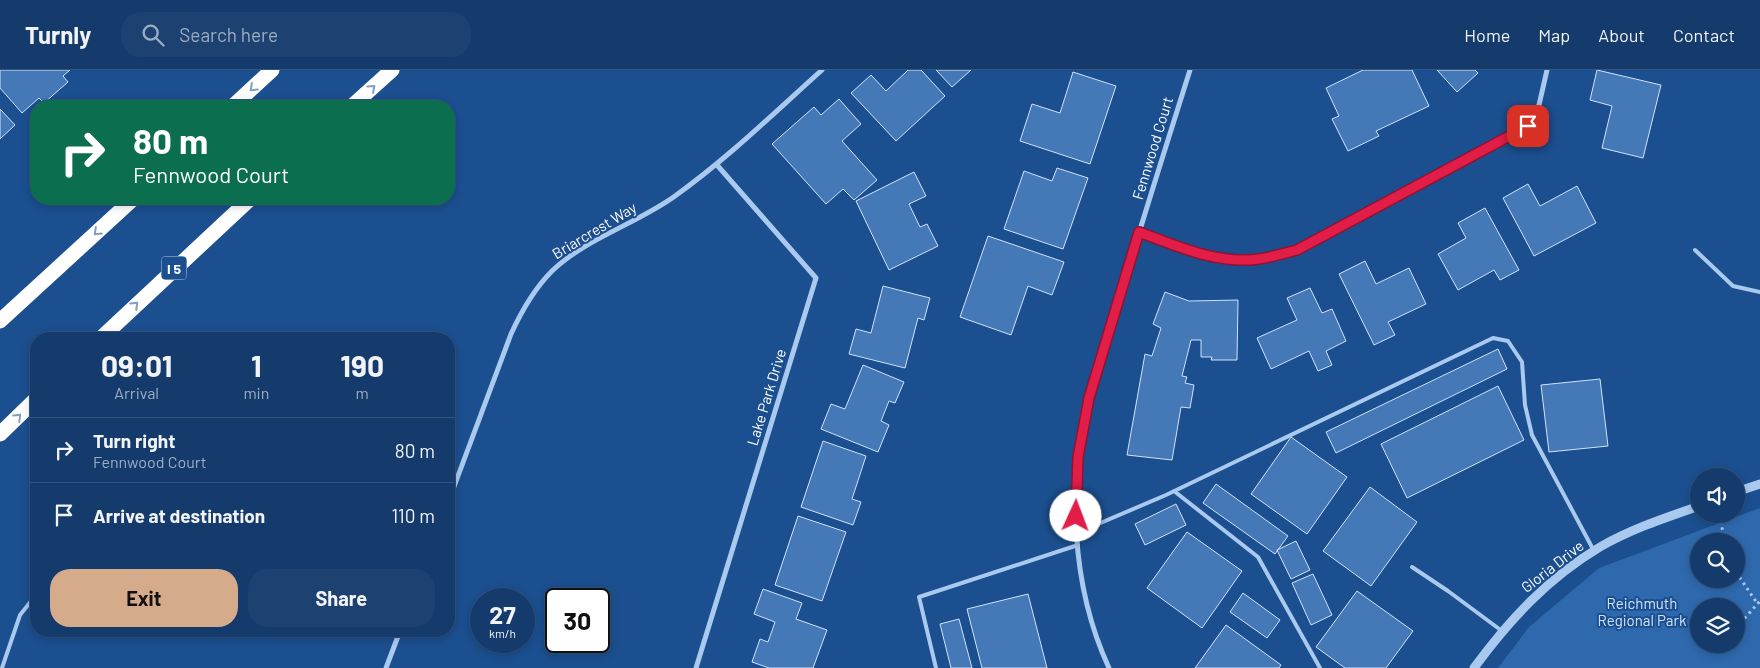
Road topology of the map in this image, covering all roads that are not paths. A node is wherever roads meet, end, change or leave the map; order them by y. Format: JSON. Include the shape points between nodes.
{"nodes":[{"id":1,"x":272,"y":70,"type":"edge"},
{"id":2,"x":392,"y":70,"type":"edge"},
{"id":3,"x":822,"y":70,"type":"edge"},
{"id":4,"x":1190,"y":70,"type":"edge"},
{"id":5,"x":1547,"y":70,"type":"edge"},
{"id":6,"x":240,"y":100,"type":"edge"},
{"id":7,"x":359,"y":100,"type":"edge"},
{"id":8,"x":716,"y":165,"type":"junction"},
{"id":9,"x":126,"y":205,"type":"edge"},
{"id":10,"x":244,"y":205,"type":"edge"},
{"id":11,"x":1139,"y":232,"type":"junction"},
{"id":12,"x":1695,"y":250,"type":"dead end"},
{"id":13,"x":1760,"y":292,"type":"edge"},
{"id":14,"x":0,"y":321,"type":"edge"},
{"id":15,"x":108,"y":332,"type":"edge"},
{"id":16,"x":30,"y":405,"type":"edge"},
{"id":17,"x":0,"y":434,"type":"edge"},
{"id":18,"x":455,"y":484,"type":"edge"},
{"id":19,"x":1760,"y":484,"type":"edge"},
{"id":20,"x":1745,"y":489,"type":"edge"},
{"id":21,"x":1174,"y":491,"type":"junction"},
{"id":22,"x":1690,"y":509,"type":"edge"},
{"id":23,"x":1077,"y":533,"type":"junction"},
{"id":24,"x":1078,"y":545,"type":"junction"},
{"id":25,"x":1594,"y":551,"type":"junction"},
{"id":26,"x":1412,"y":567,"type":"dead end"},
{"id":27,"x":30,"y":602,"type":"edge"},
{"id":28,"x":1502,"y":631,"type":"junction"},
{"id":29,"x":398,"y":637,"type":"edge"},
{"id":30,"x":2,"y":668,"type":"edge"},
{"id":31,"x":386,"y":668,"type":"edge"},
{"id":32,"x":696,"y":668,"type":"edge"},
{"id":33,"x":936,"y":668,"type":"edge"},
{"id":34,"x":1109,"y":668,"type":"edge"},
{"id":35,"x":1320,"y":668,"type":"edge"},
{"id":36,"x":1474,"y":668,"type":"edge"}],
"edges":[{"from":1,"to":6,"type":"highway","one_way":true},
{"from":7,"to":2,"type":"highway","one_way":true},
{"from":3,"to":8,"type":"street","name":"Briarcrest Way"},
{"from":4,"to":11,"type":"street","name":"Fennwood Court"},
{"from":5,"to":11,"type":"street","via":[[1539,106],[1528,126],[1297,250],[1258,259],[1229,259],[1200,254]]},
{"from":8,"to":18,"type":"street","name":"Briarcrest Way","via":[[674,197],[576,252],[538,287],[511,334]]},
{"from":8,"to":32,"type":"street","name":"Lake Park Drive","via":[[816,278]]},
{"from":9,"to":14,"type":"highway","one_way":true},
{"from":15,"to":10,"type":"highway","number":"I 5","one_way":true},
{"from":11,"to":23,"type":"street","name":"Fennwood Court","via":[[1089,398],[1078,457]]},
{"from":12,"to":13,"type":"lane","via":[[1733,286]]},
{"from":17,"to":16,"type":"highway","one_way":true},
{"from":19,"to":20,"type":"street"},
{"from":21,"to":23,"type":"lane"},
{"from":21,"to":25,"type":"lane","via":[[1493,338],[1508,341],[1522,362],[1525,405],[1532,435]]},
{"from":21,"to":35,"type":"lane","via":[[1258,557]]},
{"from":22,"to":25,"type":"street","name":"Gloria Drive","via":[[1641,527]]},
{"from":23,"to":24,"type":"street","name":"Fennwood Court"},
{"from":24,"to":33,"type":"lane","via":[[918,597]]},
{"from":24,"to":34,"type":"street","name":"Fennwood Court","via":[[1089,612]]},
{"from":25,"to":28,"type":"street","name":"Gloria Drive","via":[[1564,571],[1521,609]]},
{"from":26,"to":28,"type":"lane"},
{"from":27,"to":30,"type":"lane","via":[[20,615]]},
{"from":28,"to":36,"type":"street","name":"Gloria Drive"},
{"from":29,"to":31,"type":"street"}]}
